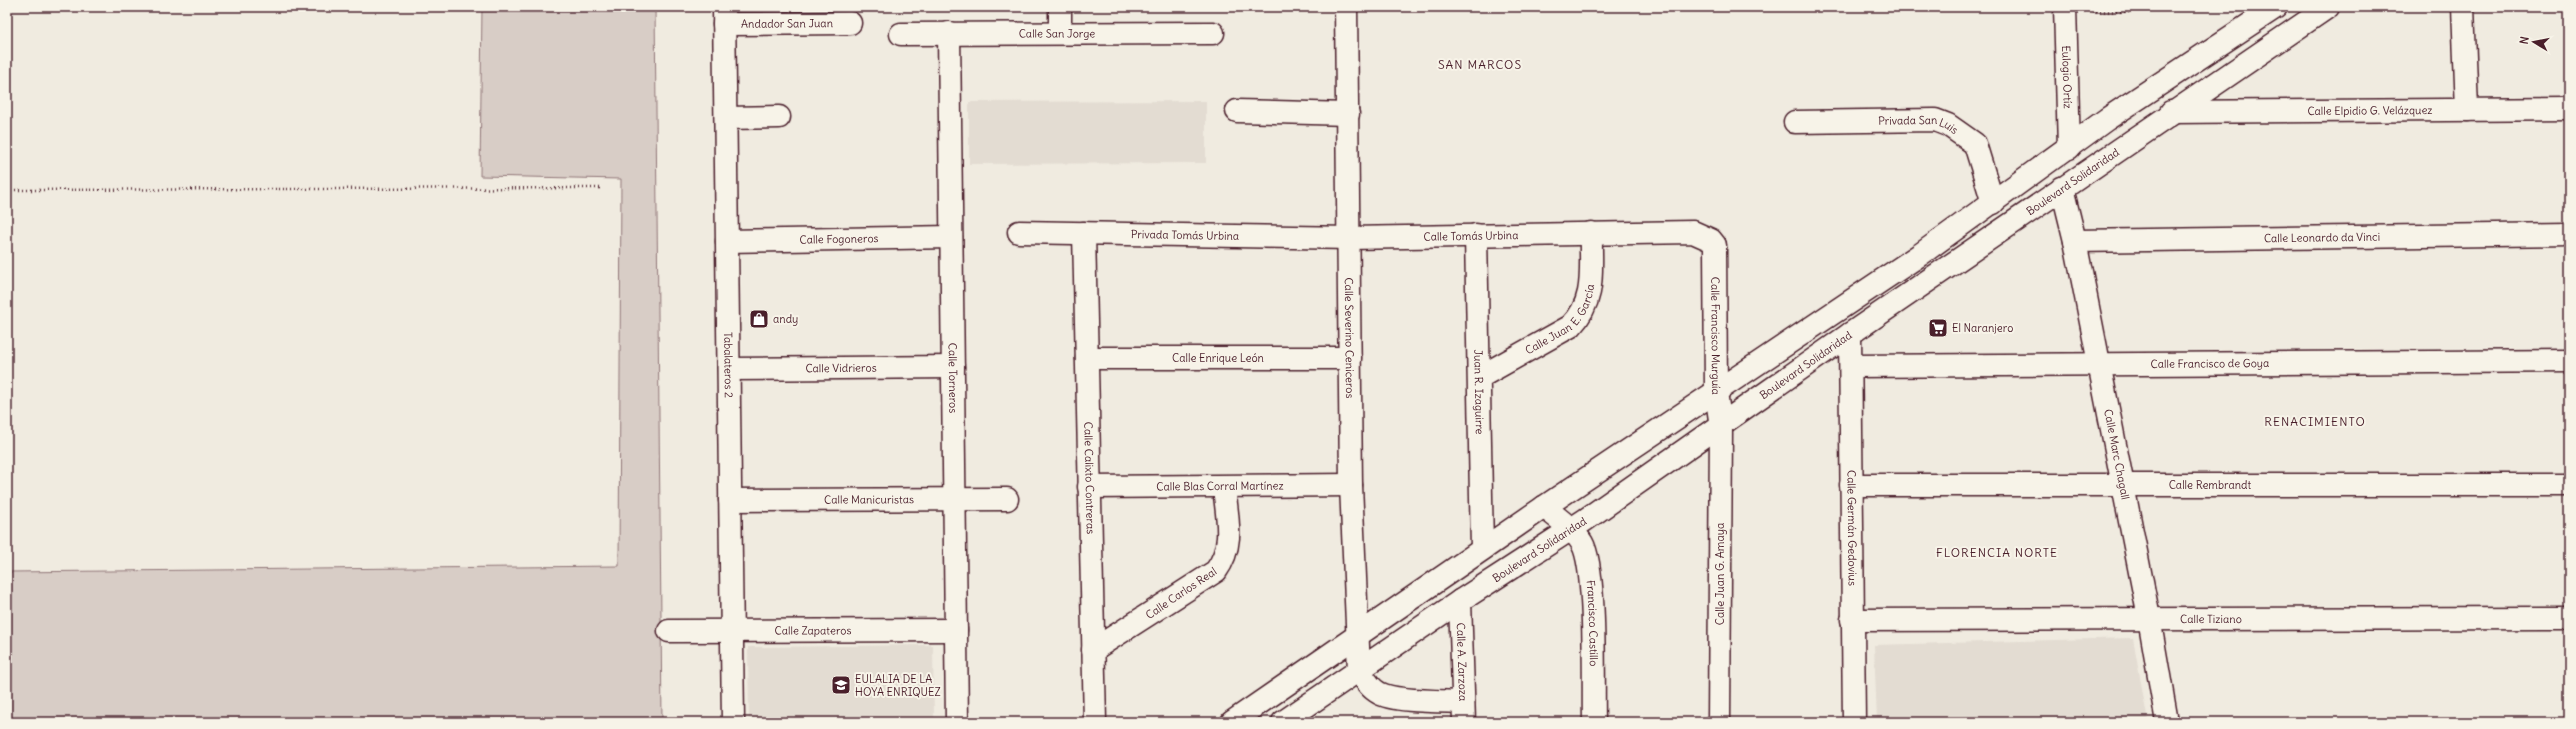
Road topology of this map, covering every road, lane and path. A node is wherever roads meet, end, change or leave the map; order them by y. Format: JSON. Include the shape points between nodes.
{"nodes":[{"id":1,"x":1060,"y":7,"type":"edge"},
{"id":2,"x":1346,"y":7,"type":"edge"},
{"id":3,"x":2276,"y":7,"type":"edge"},
{"id":4,"x":2463,"y":7,"type":"edge"},
{"id":5,"x":2065,"y":9,"type":"edge"},
{"id":6,"x":2320,"y":9,"type":"edge"},
{"id":7,"x":2132,"y":12,"type":"dead end"},
{"id":8,"x":724,"y":16,"type":"edge"},
{"id":9,"x":850,"y":23,"type":"dead end"},
{"id":10,"x":1060,"y":32,"type":"junction"},
{"id":11,"x":949,"y":33,"type":"junction"},
{"id":12,"x":1213,"y":33,"type":"dead end"},
{"id":13,"x":901,"y":34,"type":"dead end"},
{"id":14,"x":2569,"y":109,"type":"edge"},
{"id":15,"x":2467,"y":110,"type":"junction"},
{"id":16,"x":1237,"y":112,"type":"dead end"},
{"id":17,"x":2172,"y":112,"type":"junction"},
{"id":18,"x":1348,"y":114,"type":"junction"},
{"id":19,"x":779,"y":117,"type":"dead end"},
{"id":20,"x":726,"y":118,"type":"junction"},
{"id":21,"x":2107,"y":119,"type":"junction"},
{"id":22,"x":1795,"y":122,"type":"dead end"},
{"id":23,"x":2124,"y":147,"type":"junction"},
{"id":24,"x":2069,"y":148,"type":"junction"},
{"id":25,"x":604,"y":188,"type":"dead end"},
{"id":26,"x":2062,"y":188,"type":"junction"},
{"id":27,"x":7,"y":190,"type":"edge"},
{"id":28,"x":1993,"y":202,"type":"junction"},
{"id":29,"x":1019,"y":232,"type":"dead end"},
{"id":30,"x":1084,"y":233,"type":"junction"},
{"id":31,"x":1591,"y":233,"type":"junction"},
{"id":32,"x":2569,"y":234,"type":"edge"},
{"id":33,"x":1476,"y":235,"type":"junction"},
{"id":34,"x":951,"y":237,"type":"junction"},
{"id":35,"x":1350,"y":238,"type":"junction"},
{"id":36,"x":727,"y":241,"type":"junction"},
{"id":37,"x":2075,"y":241,"type":"junction"},
{"id":38,"x":1921,"y":254,"type":"junction"},
{"id":39,"x":1936,"y":275,"type":"junction"},
{"id":40,"x":1850,"y":334,"type":"junction"},
{"id":41,"x":1087,"y":358,"type":"junction"},
{"id":42,"x":1350,"y":358,"type":"junction"},
{"id":43,"x":2569,"y":362,"type":"edge"},
{"id":44,"x":2099,"y":364,"type":"junction"},
{"id":45,"x":1851,"y":366,"type":"junction"},
{"id":46,"x":953,"y":367,"type":"junction"},
{"id":47,"x":729,"y":369,"type":"junction"},
{"id":48,"x":1480,"y":377,"type":"junction"},
{"id":49,"x":1716,"y":392,"type":"junction"},
{"id":50,"x":1721,"y":427,"type":"junction"},
{"id":51,"x":2122,"y":484,"type":"junction"},
{"id":52,"x":1351,"y":485,"type":"junction"},
{"id":53,"x":1851,"y":485,"type":"junction"},
{"id":54,"x":2569,"y":485,"type":"edge"},
{"id":55,"x":1089,"y":487,"type":"junction"},
{"id":56,"x":1224,"y":487,"type":"junction"},
{"id":57,"x":730,"y":500,"type":"junction"},
{"id":58,"x":955,"y":500,"type":"junction"},
{"id":59,"x":1007,"y":500,"type":"dead end"},
{"id":60,"x":1544,"y":507,"type":"junction"},
{"id":61,"x":1570,"y":530,"type":"junction"},
{"id":62,"x":1482,"y":549,"type":"junction"},
{"id":63,"x":1460,"y":601,"type":"junction"},
{"id":64,"x":2149,"y":618,"type":"junction"},
{"id":65,"x":2569,"y":618,"type":"edge"},
{"id":66,"x":1852,"y":620,"type":"junction"},
{"id":67,"x":956,"y":630,"type":"junction"},
{"id":68,"x":669,"y":631,"type":"dead end"},
{"id":69,"x":732,"y":631,"type":"junction"},
{"id":70,"x":1356,"y":635,"type":"junction"},
{"id":71,"x":1093,"y":650,"type":"junction"},
{"id":72,"x":1360,"y":670,"type":"junction"},
{"id":73,"x":1463,"y":712,"type":"edge"},
{"id":74,"x":734,"y":722,"type":"edge"},
{"id":75,"x":957,"y":722,"type":"edge"},
{"id":76,"x":1095,"y":722,"type":"edge"},
{"id":77,"x":1232,"y":722,"type":"edge"},
{"id":78,"x":1283,"y":722,"type":"edge"},
{"id":79,"x":1594,"y":722,"type":"edge"},
{"id":80,"x":1719,"y":722,"type":"edge"},
{"id":81,"x":1854,"y":722,"type":"edge"},
{"id":82,"x":2167,"y":722,"type":"edge"}],
"edges":[{"from":1,"to":10,"type":"street"},
{"from":2,"to":18,"type":"street","name":"Calle Severino Ceniceros"},
{"from":3,"to":21,"type":"street"},
{"from":4,"to":15,"type":"street"},
{"from":5,"to":7,"type":"path"},
{"from":5,"to":24,"type":"street","name":"Eulogio Ortíz"},
{"from":6,"to":17,"type":"street","name":"Boulevard Solidaridad"},
{"from":8,"to":9,"type":"street","name":"Andador San Juan"},
{"from":8,"to":20,"type":"street","name":"Tabalateros 2"},
{"from":10,"to":11,"type":"street","name":"Calle San Jorge"},
{"from":10,"to":12,"type":"street","name":"Calle San Jorge"},
{"from":11,"to":13,"type":"street","name":"Calle San Jorge"},
{"from":11,"to":34,"type":"street","name":"Calle Torneros"},
{"from":14,"to":15,"type":"street","name":"Calle Elpidio G. Velázquez"},
{"from":15,"to":17,"type":"street","name":"Calle Elpidio G. Velázquez"},
{"from":16,"to":18,"type":"street"},
{"from":17,"to":23,"type":"street","name":"Boulevard Solidaridad"},
{"from":18,"to":35,"type":"street","name":"Calle Severino Ceniceros"},
{"from":19,"to":20,"type":"street"},
{"from":20,"to":36,"type":"street","name":"Tabalateros 2"},
{"from":21,"to":23,"type":"street"},
{"from":21,"to":24,"type":"street"},
{"from":22,"to":28,"type":"street","name":"Privada San Luis","via":[[1935,120],[1948,125],[1975,144]]},
{"from":23,"to":26,"type":"street","name":"Boulevard Solidaridad"},
{"from":24,"to":28,"type":"street"},
{"from":25,"to":27,"type":"path"},
{"from":26,"to":37,"type":"street","name":"Calle Marc Chagall"},
{"from":26,"to":39,"type":"street","name":"Boulevard Solidaridad"},
{"from":28,"to":38,"type":"street"},
{"from":29,"to":30,"type":"street","name":"Privada Tomás Urbina"},
{"from":30,"to":35,"type":"street","name":"Privada Tomás Urbina"},
{"from":30,"to":41,"type":"street","name":"Calle Calixto Contreras"},
{"from":31,"to":33,"type":"street","name":"Calle Tomás Urbina"},
{"from":31,"to":48,"type":"street","name":"Calle Juan E. García","via":[[1590,298],[1583,314],[1571,326]]},
{"from":31,"to":49,"type":"street","name":"Calle Francisco Murguía","via":[[1693,232],[1710,240],[1714,245]]},
{"from":32,"to":37,"type":"street","name":"Calle Leonardo da Vinci"},
{"from":33,"to":35,"type":"street","name":"Calle Tomás Urbina"},
{"from":33,"to":48,"type":"street","name":"Juan R. Izaguirre"},
{"from":34,"to":36,"type":"street","name":"Calle Fogoneros"},
{"from":34,"to":46,"type":"street","name":"Calle Torneros"},
{"from":35,"to":42,"type":"street","name":"Calle Severino Ceniceros"},
{"from":36,"to":47,"type":"street","name":"Tabalateros 2"},
{"from":37,"to":44,"type":"street","name":"Calle Marc Chagall"},
{"from":38,"to":39,"type":"street"},
{"from":38,"to":49,"type":"street"},
{"from":39,"to":40,"type":"street","name":"Boulevard Solidaridad"},
{"from":40,"to":45,"type":"street","name":"Calle Germán Gedovius"},
{"from":40,"to":50,"type":"street","name":"Boulevard Solidaridad"},
{"from":41,"to":42,"type":"street","name":"Calle Enrique León"},
{"from":41,"to":55,"type":"street","name":"Calle Calixto Contreras"},
{"from":42,"to":52,"type":"street","name":"Calle Severino Ceniceros"},
{"from":43,"to":44,"type":"street","name":"Calle Francisco de Goya"},
{"from":44,"to":45,"type":"street","name":"Calle Francisco de Goya"},
{"from":44,"to":51,"type":"street","name":"Calle Marc Chagall"},
{"from":45,"to":53,"type":"street","name":"Calle Germán Gedovius"},
{"from":46,"to":47,"type":"street","name":"Calle Vidrieros"},
{"from":46,"to":58,"type":"street","name":"Calle Torneros"},
{"from":47,"to":57,"type":"street","name":"Tabalateros 2"},
{"from":48,"to":62,"type":"street","name":"Juan R. Izaguirre"},
{"from":49,"to":50,"type":"street","name":"Calle Francisco Murguía"},
{"from":49,"to":60,"type":"street"},
{"from":50,"to":61,"type":"street","name":"Boulevard Solidaridad"},
{"from":50,"to":80,"type":"street","name":"Calle Juan G. Amaya"},
{"from":51,"to":53,"type":"street","name":"Calle Rembrandt"},
{"from":51,"to":54,"type":"street","name":"Calle Rembrandt"},
{"from":51,"to":64,"type":"street","name":"Calle Marc Chagall"},
{"from":52,"to":56,"type":"street","name":"Calle Blas Corral Martínez"},
{"from":52,"to":70,"type":"street","name":"Calle Severino Ceniceros"},
{"from":53,"to":66,"type":"street","name":"Calle Germán Gedovius"},
{"from":55,"to":56,"type":"street","name":"Calle Blas Corral Martínez"},
{"from":55,"to":71,"type":"street","name":"Calle Calixto Contreras"},
{"from":56,"to":71,"type":"street","name":"Calle Carlos Real","via":[[1229,544],[1224,560],[1216,571]]},
{"from":57,"to":58,"type":"street","name":"Calle Manicuristas"},
{"from":57,"to":69,"type":"street","name":"Tabalateros 2"},
{"from":58,"to":59,"type":"street","name":"Calle Manicuristas"},
{"from":58,"to":67,"type":"street","name":"Calle Torneros"},
{"from":60,"to":61,"type":"street","name":"Francisco Castillo"},
{"from":60,"to":62,"type":"street"},
{"from":61,"to":63,"type":"street","name":"Boulevard Solidaridad"},
{"from":61,"to":79,"type":"street","name":"Francisco Castillo","via":[[1581,541],[1588,568]]},
{"from":62,"to":70,"type":"street"},
{"from":63,"to":72,"type":"street","name":"Boulevard Solidaridad"},
{"from":63,"to":73,"type":"street","name":"Calle A. Zarzoza"},
{"from":64,"to":65,"type":"street","name":"Calle Tiziano"},
{"from":64,"to":66,"type":"street","name":"Calle Tiziano"},
{"from":64,"to":82,"type":"street","name":"Calle Marc Chagall"},
{"from":66,"to":81,"type":"street","name":"Calle Germán Gedovius"},
{"from":67,"to":69,"type":"street","name":"Calle Zapateros"},
{"from":67,"to":75,"type":"street","name":"Calle Torneros"},
{"from":68,"to":69,"type":"street","name":"Calle Zapateros"},
{"from":69,"to":74,"type":"street","name":"Tabalateros 2"},
{"from":70,"to":72,"type":"street","name":"Calle Severino Ceniceros"},
{"from":70,"to":77,"type":"street"},
{"from":71,"to":76,"type":"street","name":"Calle Calixto Contreras"},
{"from":72,"to":73,"type":"street","via":[[1367,684],[1380,694]]},
{"from":72,"to":78,"type":"street","name":"Boulevard Solidaridad"}]}
